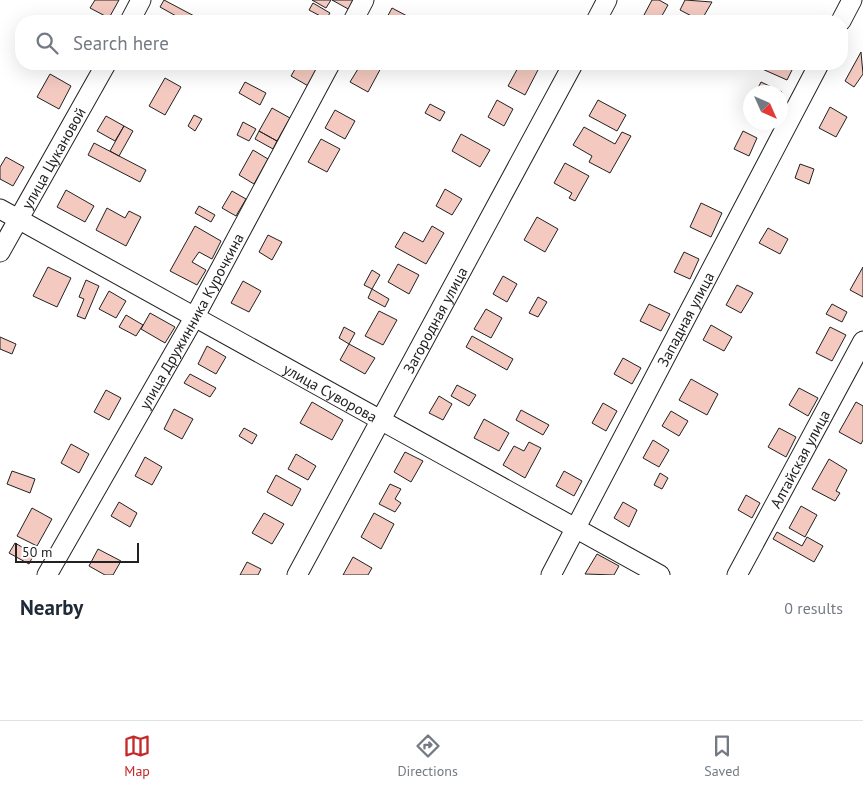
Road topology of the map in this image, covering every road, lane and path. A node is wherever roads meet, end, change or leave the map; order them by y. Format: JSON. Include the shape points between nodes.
{"nodes":[{"id":1,"x":142,"y":0,"type":"edge"},
{"id":2,"x":364,"y":0,"type":"edge"},
{"id":3,"x":607,"y":0,"type":"edge"},
{"id":4,"x":852,"y":0,"type":"edge"},
{"id":5,"x":133,"y":15,"type":"edge"},
{"id":6,"x":356,"y":15,"type":"edge"},
{"id":7,"x":599,"y":15,"type":"edge"},
{"id":8,"x":844,"y":15,"type":"edge"},
{"id":9,"x":103,"y":70,"type":"edge"},
{"id":10,"x":327,"y":70,"type":"edge"},
{"id":11,"x":569,"y":70,"type":"edge"},
{"id":12,"x":816,"y":70,"type":"edge"},
{"id":13,"x":0,"y":209,"type":"edge"},
{"id":14,"x":18,"y":219,"type":"junction"},
{"id":15,"x":0,"y":252,"type":"edge"},
{"id":16,"x":194,"y":318,"type":"junction"},
{"id":17,"x":863,"y":341,"type":"edge"},
{"id":18,"x":379,"y":421,"type":"junction"},
{"id":19,"x":575,"y":528,"type":"junction"},
{"id":20,"x":47,"y":575,"type":"edge"},
{"id":21,"x":297,"y":575,"type":"edge"},
{"id":22,"x":551,"y":575,"type":"edge"},
{"id":23,"x":660,"y":575,"type":"edge"},
{"id":24,"x":737,"y":575,"type":"edge"}],
"edges":[{"from":1,"to":5,"type":"street"},
{"from":2,"to":6,"type":"street"},
{"from":3,"to":7,"type":"street"},
{"from":4,"to":8,"type":"street"},
{"from":9,"to":14,"type":"street","name":"улица Цукановой"},
{"from":10,"to":16,"type":"street","name":"улица Дружинника Курочкина"},
{"from":11,"to":18,"type":"street","name":"Загородная улица"},
{"from":12,"to":19,"type":"street","name":"Западная улица"},
{"from":13,"to":14,"type":"street","name":"улица Суворова"},
{"from":14,"to":15,"type":"street","name":"улица Цукановой"},
{"from":14,"to":16,"type":"street","name":"улица Суворова"},
{"from":16,"to":18,"type":"street","name":"улица Суворова"},
{"from":16,"to":20,"type":"street","name":"улица Дружинника Курочкина"},
{"from":17,"to":24,"type":"street","name":"Алтайская улица"},
{"from":18,"to":19,"type":"street","name":"улица Суворова"},
{"from":18,"to":21,"type":"street","name":"Загородная улица"},
{"from":19,"to":22,"type":"street","name":"Западная улица"},
{"from":19,"to":23,"type":"street","name":"улица Суворова"}]}
